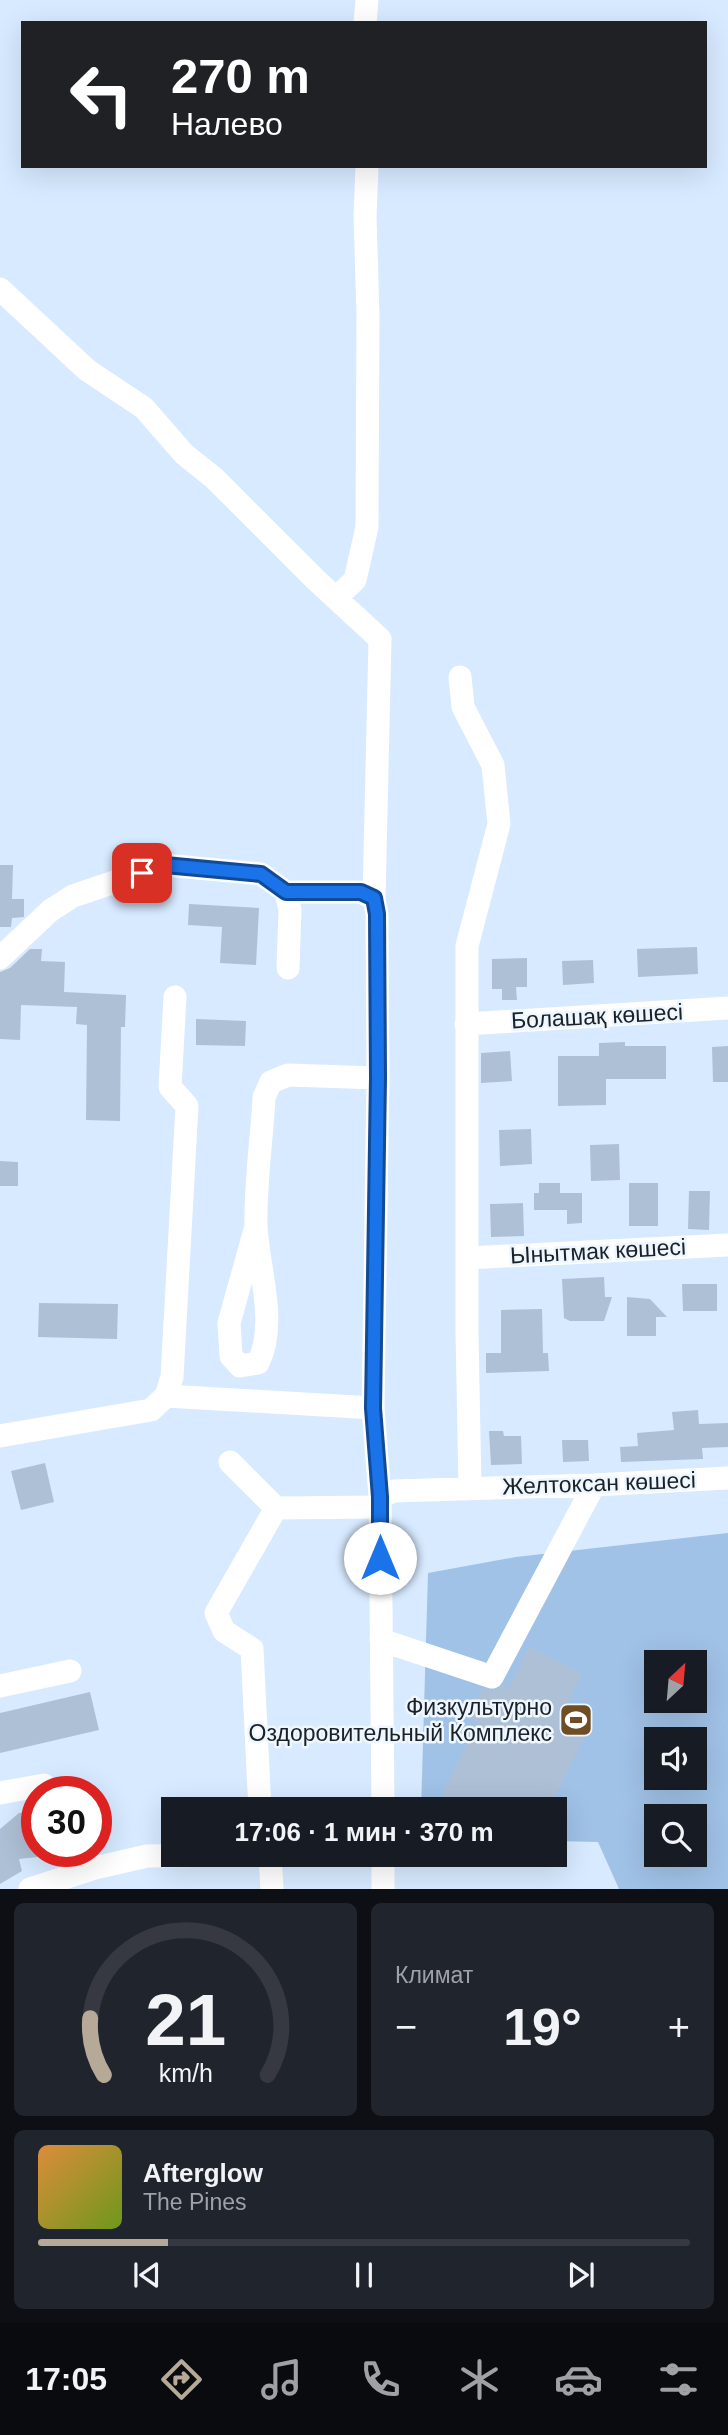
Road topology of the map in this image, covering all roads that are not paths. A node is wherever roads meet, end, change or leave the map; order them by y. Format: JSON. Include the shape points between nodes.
{"nodes":[{"id":1,"x":368,"y":0,"type":"edge"},
{"id":2,"x":365,"y":21,"type":"edge"},
{"id":3,"x":367,"y":168,"type":"edge"},
{"id":4,"x":0,"y":289,"type":"edge"},
{"id":5,"x":337,"y":597,"type":"junction"},
{"id":6,"x":460,"y":677,"type":"dead end"},
{"id":7,"x":286,"y":892,"type":"junction"},
{"id":8,"x":374,"y":898,"type":"junction"},
{"id":9,"x":0,"y":958,"type":"edge"},
{"id":10,"x":288,"y":968,"type":"dead end"},
{"id":11,"x":175,"y":997,"type":"dead end"},
{"id":12,"x":728,"y":1008,"type":"edge"},
{"id":13,"x":466,"y":1024,"type":"junction"},
{"id":14,"x":378,"y":1078,"type":"junction"},
{"id":15,"x":256,"y":1226,"type":"junction"},
{"id":16,"x":728,"y":1245,"type":"edge"},
{"id":17,"x":467,"y":1258,"type":"junction"},
{"id":18,"x":166,"y":1396,"type":"junction"},
{"id":19,"x":373,"y":1408,"type":"junction"},
{"id":20,"x":0,"y":1436,"type":"edge"},
{"id":21,"x":230,"y":1462,"type":"dead end"},
{"id":22,"x":728,"y":1478,"type":"edge"},
{"id":23,"x":594,"y":1485,"type":"junction"},
{"id":24,"x":470,"y":1487,"type":"junction"},
{"id":25,"x":380,"y":1502,"type":"junction"},
{"id":26,"x":276,"y":1508,"type":"junction"},
{"id":27,"x":381,"y":1640,"type":"junction"},
{"id":28,"x":70,"y":1671,"type":"dead end"},
{"id":29,"x":0,"y":1686,"type":"edge"},
{"id":30,"x":21,"y":1789,"type":"edge"},
{"id":31,"x":0,"y":1793,"type":"edge"},
{"id":32,"x":259,"y":1797,"type":"edge"},
{"id":33,"x":383,"y":1797,"type":"edge"},
{"id":34,"x":161,"y":1856,"type":"edge"},
{"id":35,"x":271,"y":1867,"type":"edge"},
{"id":36,"x":383,"y":1867,"type":"edge"},
{"id":37,"x":30,"y":1889,"type":"edge"},
{"id":38,"x":272,"y":1889,"type":"edge"},
{"id":39,"x":383,"y":1889,"type":"edge"}],
"edges":[{"from":1,"to":2,"type":"street"},
{"from":3,"to":5,"type":"street","via":[[367,527],[355,580]]},
{"from":4,"to":5,"type":"street","via":[[88,370],[144,408],[184,454],[215,478]]},
{"from":5,"to":8,"type":"street","via":[[380,639]]},
{"from":6,"to":13,"type":"street","via":[[463,707],[492,765],[499,824],[467,946]]},
{"from":7,"to":8,"type":"street","via":[[361,892]]},
{"from":7,"to":9,"type":"street","via":[[261,874],[165,865],[73,896]]},
{"from":7,"to":10,"type":"street","via":[[290,910]]},
{"from":8,"to":14,"type":"street"},
{"from":11,"to":18,"type":"street","via":[[170,1087],[187,1106],[172,1377]]},
{"from":12,"to":13,"type":"street","name":"Болашақ көшесі"},
{"from":13,"to":17,"type":"street"},
{"from":14,"to":15,"type":"street","via":[[288,1075],[271,1082],[264,1097]]},
{"from":14,"to":19,"type":"street"},
{"from":15,"to":15,"type":"street","via":[[265,1350],[258,1363],[240,1366],[231,1356],[229,1323]]},
{"from":16,"to":17,"type":"street","name":"Ынытмак көшесі"},
{"from":17,"to":24,"type":"street"},
{"from":18,"to":19,"type":"street"},
{"from":18,"to":20,"type":"street","via":[[150,1410]]},
{"from":19,"to":25,"type":"street"},
{"from":21,"to":26,"type":"street"},
{"from":22,"to":23,"type":"street","name":"Желтоксан көшесі"},
{"from":23,"to":24,"type":"street","name":"Желтоксан көшесі"},
{"from":23,"to":27,"type":"street","via":[[492,1677]]},
{"from":24,"to":25,"type":"street","name":"Желтоксан көшесі","via":[[394,1491]]},
{"from":25,"to":26,"type":"street","name":"Желтоксан көшесі"},
{"from":25,"to":27,"type":"street"},
{"from":26,"to":32,"type":"street","via":[[216,1613],[224,1630],[252,1649]]},
{"from":27,"to":33,"type":"street"},
{"from":28,"to":29,"type":"street"},
{"from":30,"to":31,"type":"street"},
{"from":34,"to":37,"type":"street","via":[[95,1868]]},
{"from":35,"to":38,"type":"street"},
{"from":36,"to":39,"type":"street"}]}
